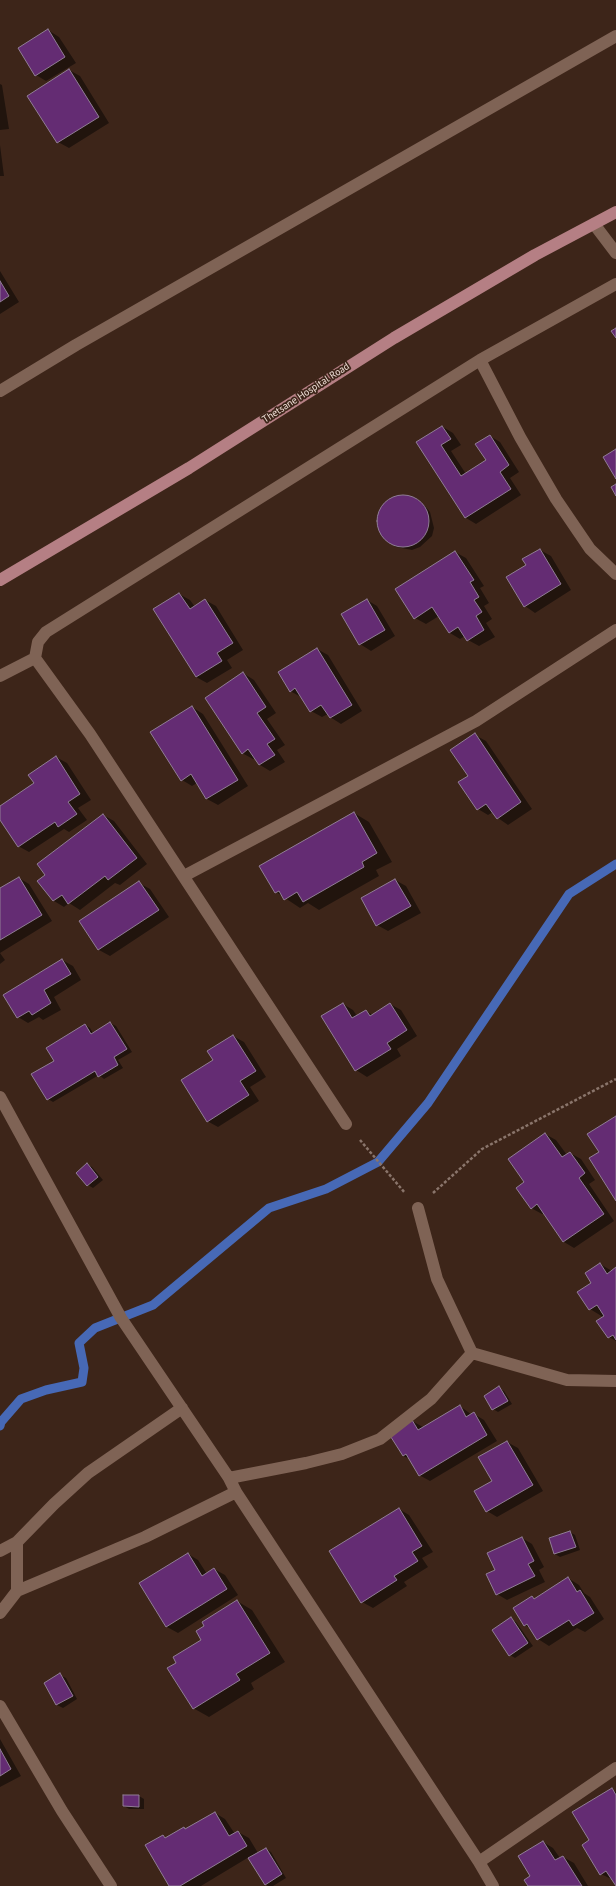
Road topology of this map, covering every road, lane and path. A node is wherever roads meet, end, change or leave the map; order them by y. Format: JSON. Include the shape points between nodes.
{"nodes":[{"id":1,"x":616,"y":36,"type":"edge"},
{"id":2,"x":616,"y":212,"type":"edge"},
{"id":3,"x":594,"y":224,"type":"junction"},
{"id":4,"x":616,"y":254,"type":"edge"},
{"id":5,"x":616,"y":284,"type":"edge"},
{"id":6,"x":480,"y":360,"type":"junction"},
{"id":7,"x":0,"y":391,"type":"edge"},
{"id":8,"x":616,"y":574,"type":"edge"},
{"id":9,"x":0,"y":580,"type":"edge"},
{"id":10,"x":616,"y":630,"type":"edge"},
{"id":11,"x":35,"y":658,"type":"junction"},
{"id":12,"x":0,"y":676,"type":"edge"},
{"id":13,"x":184,"y":876,"type":"junction"},
{"id":14,"x":616,"y":1078,"type":"edge"},
{"id":15,"x":2,"y":1103,"type":"edge"},
{"id":16,"x":346,"y":1124,"type":"joint"},
{"id":17,"x":418,"y":1208,"type":"junction"},
{"id":18,"x":472,"y":1353,"type":"junction"},
{"id":19,"x":616,"y":1381,"type":"edge"},
{"id":20,"x":182,"y":1408,"type":"junction"},
{"id":21,"x":229,"y":1478,"type":"junction"},
{"id":22,"x":236,"y":1492,"type":"junction"},
{"id":23,"x":17,"y":1542,"type":"junction"},
{"id":24,"x":0,"y":1551,"type":"edge"},
{"id":25,"x":17,"y":1591,"type":"junction"},
{"id":26,"x":0,"y":1613,"type":"edge"},
{"id":27,"x":0,"y":1706,"type":"edge"},
{"id":28,"x":616,"y":1768,"type":"edge"},
{"id":29,"x":479,"y":1862,"type":"junction"},
{"id":30,"x":111,"y":1886,"type":"edge"},
{"id":31,"x":493,"y":1886,"type":"edge"}],
"edges":[{"from":1,"to":7,"type":"street"},
{"from":2,"to":3,"type":"main road","name":"Thetsane Hospital Road"},
{"from":3,"to":4,"type":"street"},
{"from":3,"to":9,"type":"main road","name":"Thetsane Hospital Road","via":[[535,255],[394,338],[189,468]]},
{"from":5,"to":6,"type":"street"},
{"from":6,"to":8,"type":"street","via":[[556,499],[590,549]]},
{"from":6,"to":11,"type":"street","via":[[46,632],[38,642]]},
{"from":10,"to":13,"type":"street","via":[[476,722]]},
{"from":11,"to":12,"type":"street"},
{"from":11,"to":13,"type":"street","via":[[90,734]]},
{"from":13,"to":16,"type":"street"},
{"from":14,"to":17,"type":"path","via":[[482,1149]]},
{"from":15,"to":20,"type":"street","via":[[121,1318]]},
{"from":16,"to":17,"type":"path"},
{"from":17,"to":18,"type":"street","via":[[437,1279]]},
{"from":18,"to":19,"type":"street","via":[[567,1380]]},
{"from":18,"to":21,"type":"street","via":[[431,1399],[380,1439],[342,1454]]},
{"from":20,"to":21,"type":"street"},
{"from":20,"to":23,"type":"street","via":[[88,1473]]},
{"from":21,"to":22,"type":"street"},
{"from":22,"to":25,"type":"street","via":[[145,1536]]},
{"from":22,"to":29,"type":"street"},
{"from":23,"to":24,"type":"street"},
{"from":23,"to":25,"type":"street"},
{"from":25,"to":26,"type":"street"},
{"from":27,"to":30,"type":"street","via":[[62,1811]]},
{"from":28,"to":29,"type":"street"},
{"from":29,"to":31,"type":"street"}]}
